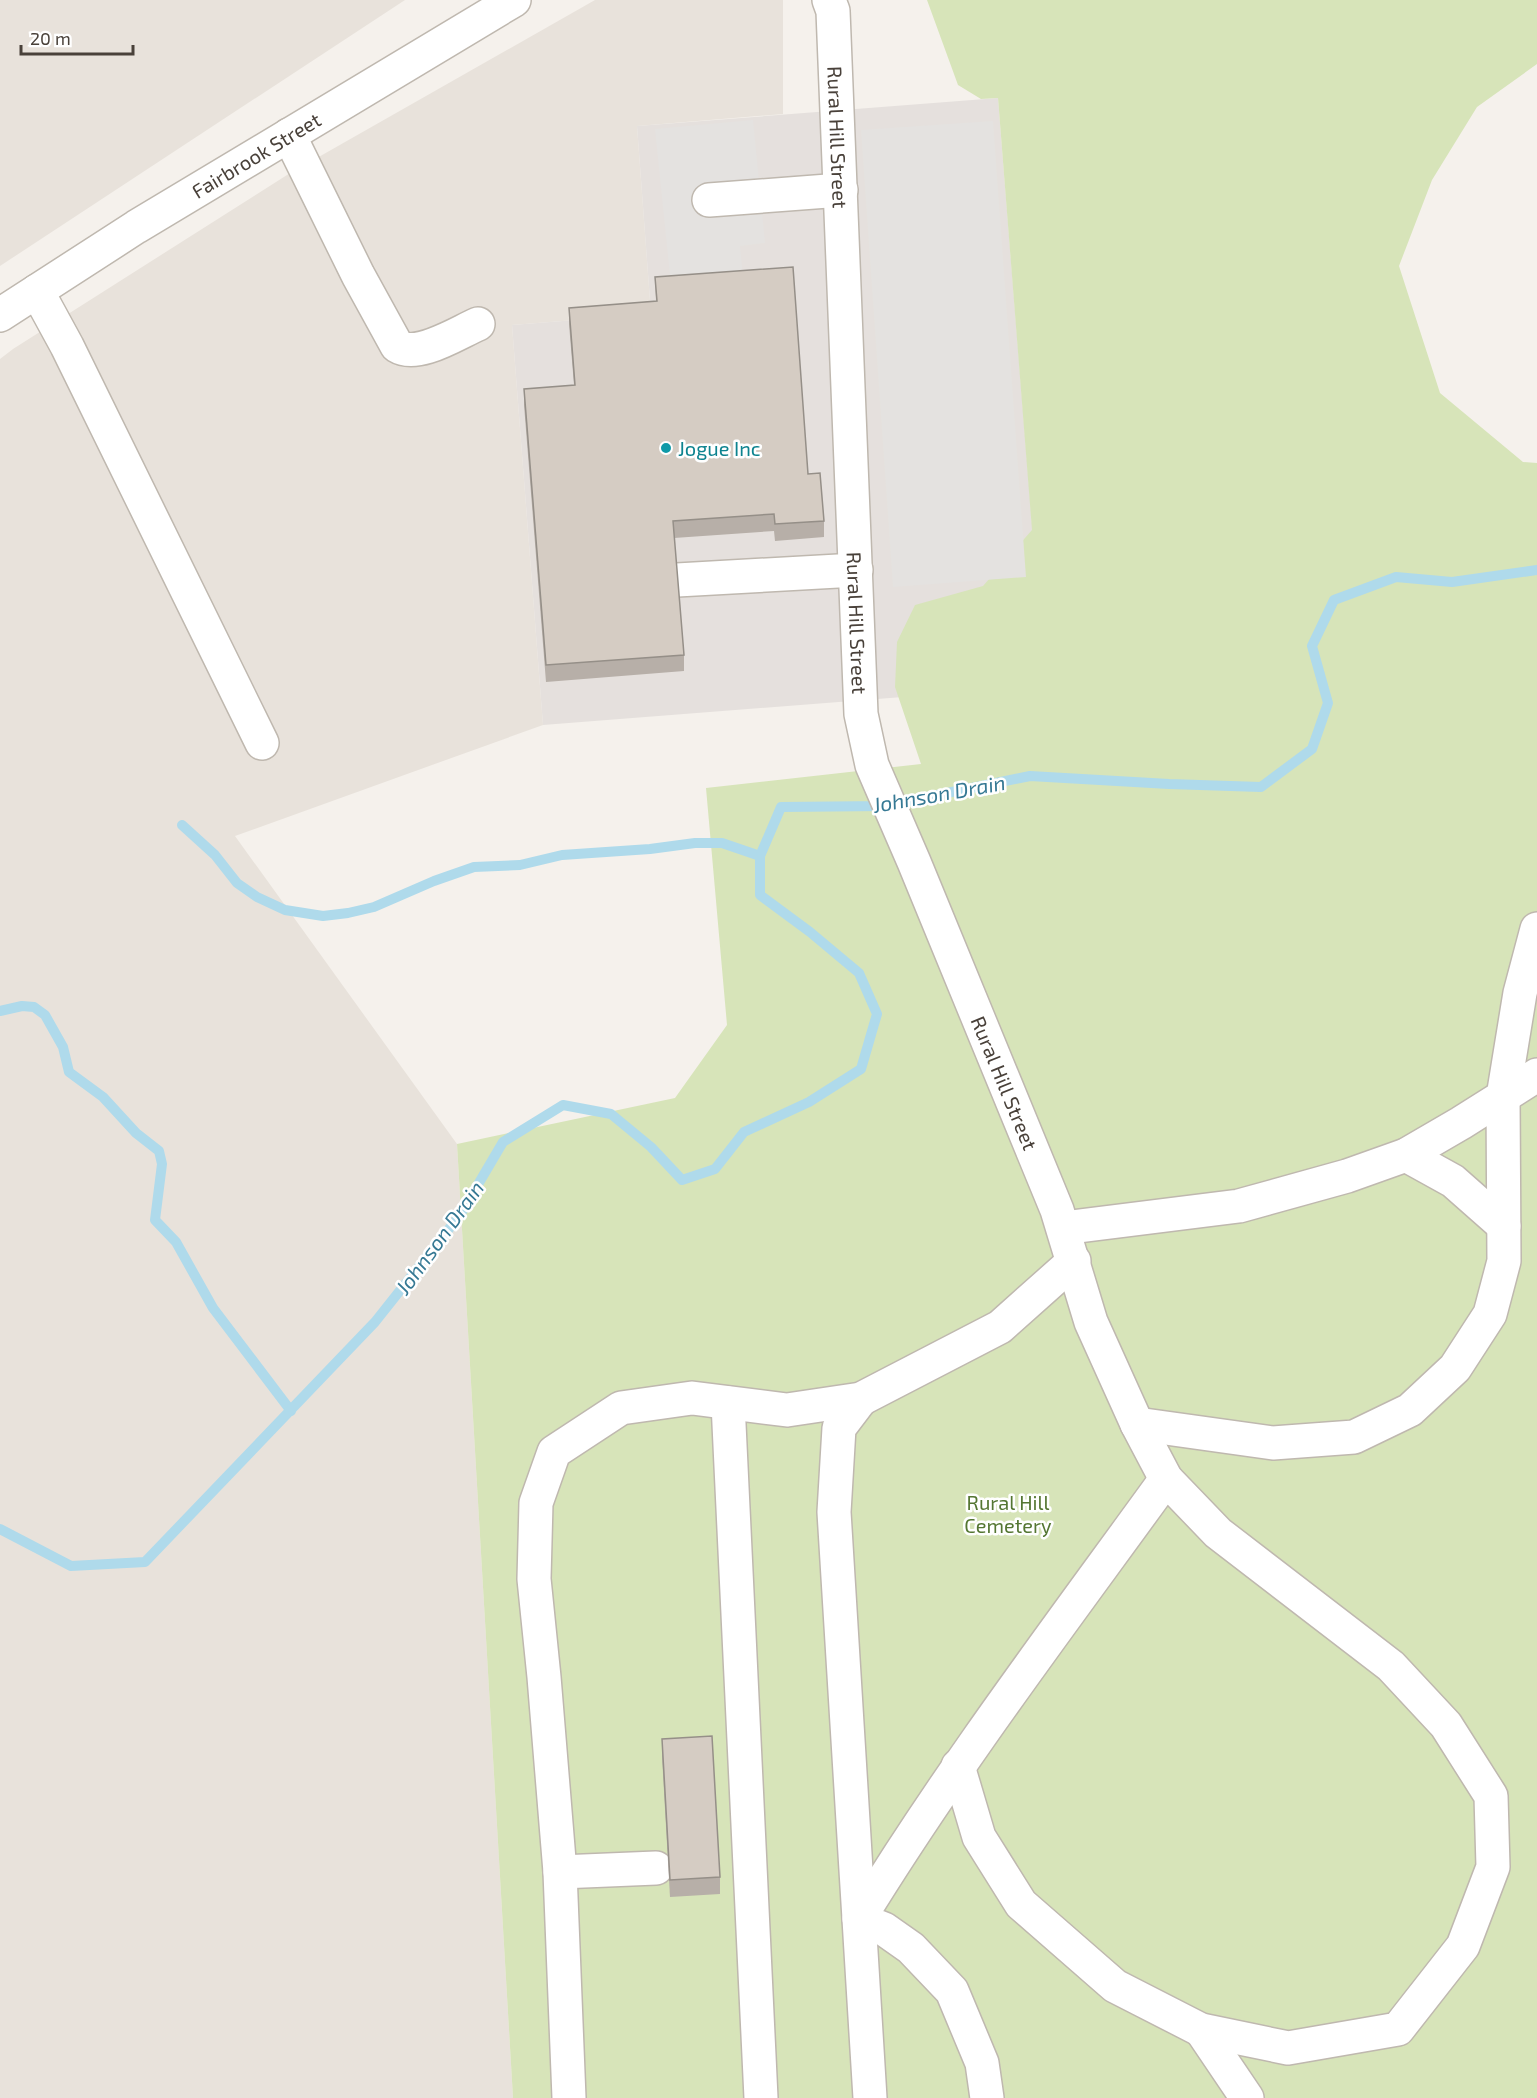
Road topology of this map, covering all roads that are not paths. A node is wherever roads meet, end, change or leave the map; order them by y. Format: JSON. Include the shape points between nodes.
{"nodes":[{"id":1,"x":514,"y":0,"type":"edge"},
{"id":2,"x":829,"y":0,"type":"edge"},
{"id":3,"x":289,"y":135,"type":"junction"},
{"id":4,"x":841,"y":190,"type":"junction"},
{"id":5,"x":709,"y":200,"type":"dead end"},
{"id":6,"x":37,"y":291,"type":"junction"},
{"id":7,"x":0,"y":315,"type":"edge"},
{"id":8,"x":478,"y":324,"type":"dead end"},
{"id":9,"x":856,"y":570,"type":"junction"},
{"id":10,"x":677,"y":580,"type":"edge"},
{"id":11,"x":262,"y":743,"type":"dead end"},
{"id":12,"x":1537,"y":929,"type":"edge"},
{"id":13,"x":1537,"y":1075,"type":"edge"},
{"id":14,"x":1503,"y":1097,"type":"junction"},
{"id":15,"x":1406,"y":1155,"type":"junction"},
{"id":16,"x":1060,"y":1219,"type":"junction"},
{"id":17,"x":1504,"y":1226,"type":"junction"},
{"id":18,"x":1074,"y":1260,"type":"junction"},
{"id":19,"x":861,"y":1399,"type":"junction"},
{"id":20,"x":728,"y":1402,"type":"junction"},
{"id":21,"x":1137,"y":1424,"type":"junction"},
{"id":22,"x":1166,"y":1479,"type":"junction"},
{"id":23,"x":958,"y":1766,"type":"junction"},
{"id":24,"x":656,"y":1868,"type":"dead end"},
{"id":25,"x":560,"y":1872,"type":"junction"},
{"id":26,"x":859,"y":1919,"type":"junction"},
{"id":27,"x":1201,"y":2030,"type":"junction"},
{"id":28,"x":569,"y":2098,"type":"edge"},
{"id":29,"x":761,"y":2098,"type":"edge"},
{"id":30,"x":870,"y":2098,"type":"edge"},
{"id":31,"x":987,"y":2098,"type":"edge"},
{"id":32,"x":1247,"y":2098,"type":"edge"}],
"edges":[{"from":1,"to":3,"type":"street","name":"Fairbrook Street"},
{"from":2,"to":4,"type":"street","name":"Rural Hill Street","via":[[833,11]]},
{"from":3,"to":6,"type":"street","name":"Fairbrook Street","via":[[136,226]]},
{"from":3,"to":8,"type":"street","via":[[397,346],[410,351],[426,348]]},
{"from":4,"to":5,"type":"street"},
{"from":4,"to":9,"type":"street","name":"Rural Hill Street"},
{"from":6,"to":7,"type":"street","name":"Fairbrook Street"},
{"from":6,"to":11,"type":"street"},
{"from":9,"to":10,"type":"street"},
{"from":9,"to":16,"type":"street","name":"Rural Hill Street","via":[[861,714],[872,765]]},
{"from":12,"to":14,"type":"street","via":[[1520,993]]},
{"from":13,"to":14,"type":"street"},
{"from":14,"to":15,"type":"street"},
{"from":14,"to":17,"type":"street"},
{"from":15,"to":16,"type":"street","via":[[1239,1206]]},
{"from":15,"to":17,"type":"street","via":[[1453,1181]]},
{"from":16,"to":18,"type":"street","name":"Rural Hill Street"},
{"from":17,"to":21,"type":"street","via":[[1504,1260],[1490,1314],[1455,1368],[1410,1410],[1354,1437],[1272,1443]]},
{"from":18,"to":19,"type":"street","via":[[1000,1327]]},
{"from":18,"to":21,"type":"street","name":"Rural Hill Street","via":[[1091,1322]]},
{"from":19,"to":20,"type":"street","via":[[787,1410]]},
{"from":19,"to":26,"type":"street","via":[[839,1428],[834,1512]]},
{"from":20,"to":25,"type":"street","via":[[692,1398],[621,1407],[554,1452],[536,1503],[534,1579]]},
{"from":20,"to":29,"type":"street"},
{"from":21,"to":22,"type":"street","name":"Rural Hill Street"},
{"from":22,"to":23,"type":"street"},
{"from":22,"to":27,"type":"street","name":"Rural Hill Street","via":[[1218,1533],[1391,1666],[1446,1725],[1491,1796],[1493,1867],[1463,1946],[1398,2029],[1288,2048]]},
{"from":23,"to":26,"type":"street"},
{"from":23,"to":27,"type":"street","via":[[979,1837],[1021,1904],[1115,1986]]},
{"from":24,"to":25,"type":"street"},
{"from":25,"to":28,"type":"street"},
{"from":26,"to":30,"type":"street"},
{"from":26,"to":31,"type":"street","via":[[884,1929],[911,1948],[952,1991],[982,2063]]},
{"from":27,"to":32,"type":"street"}]}
